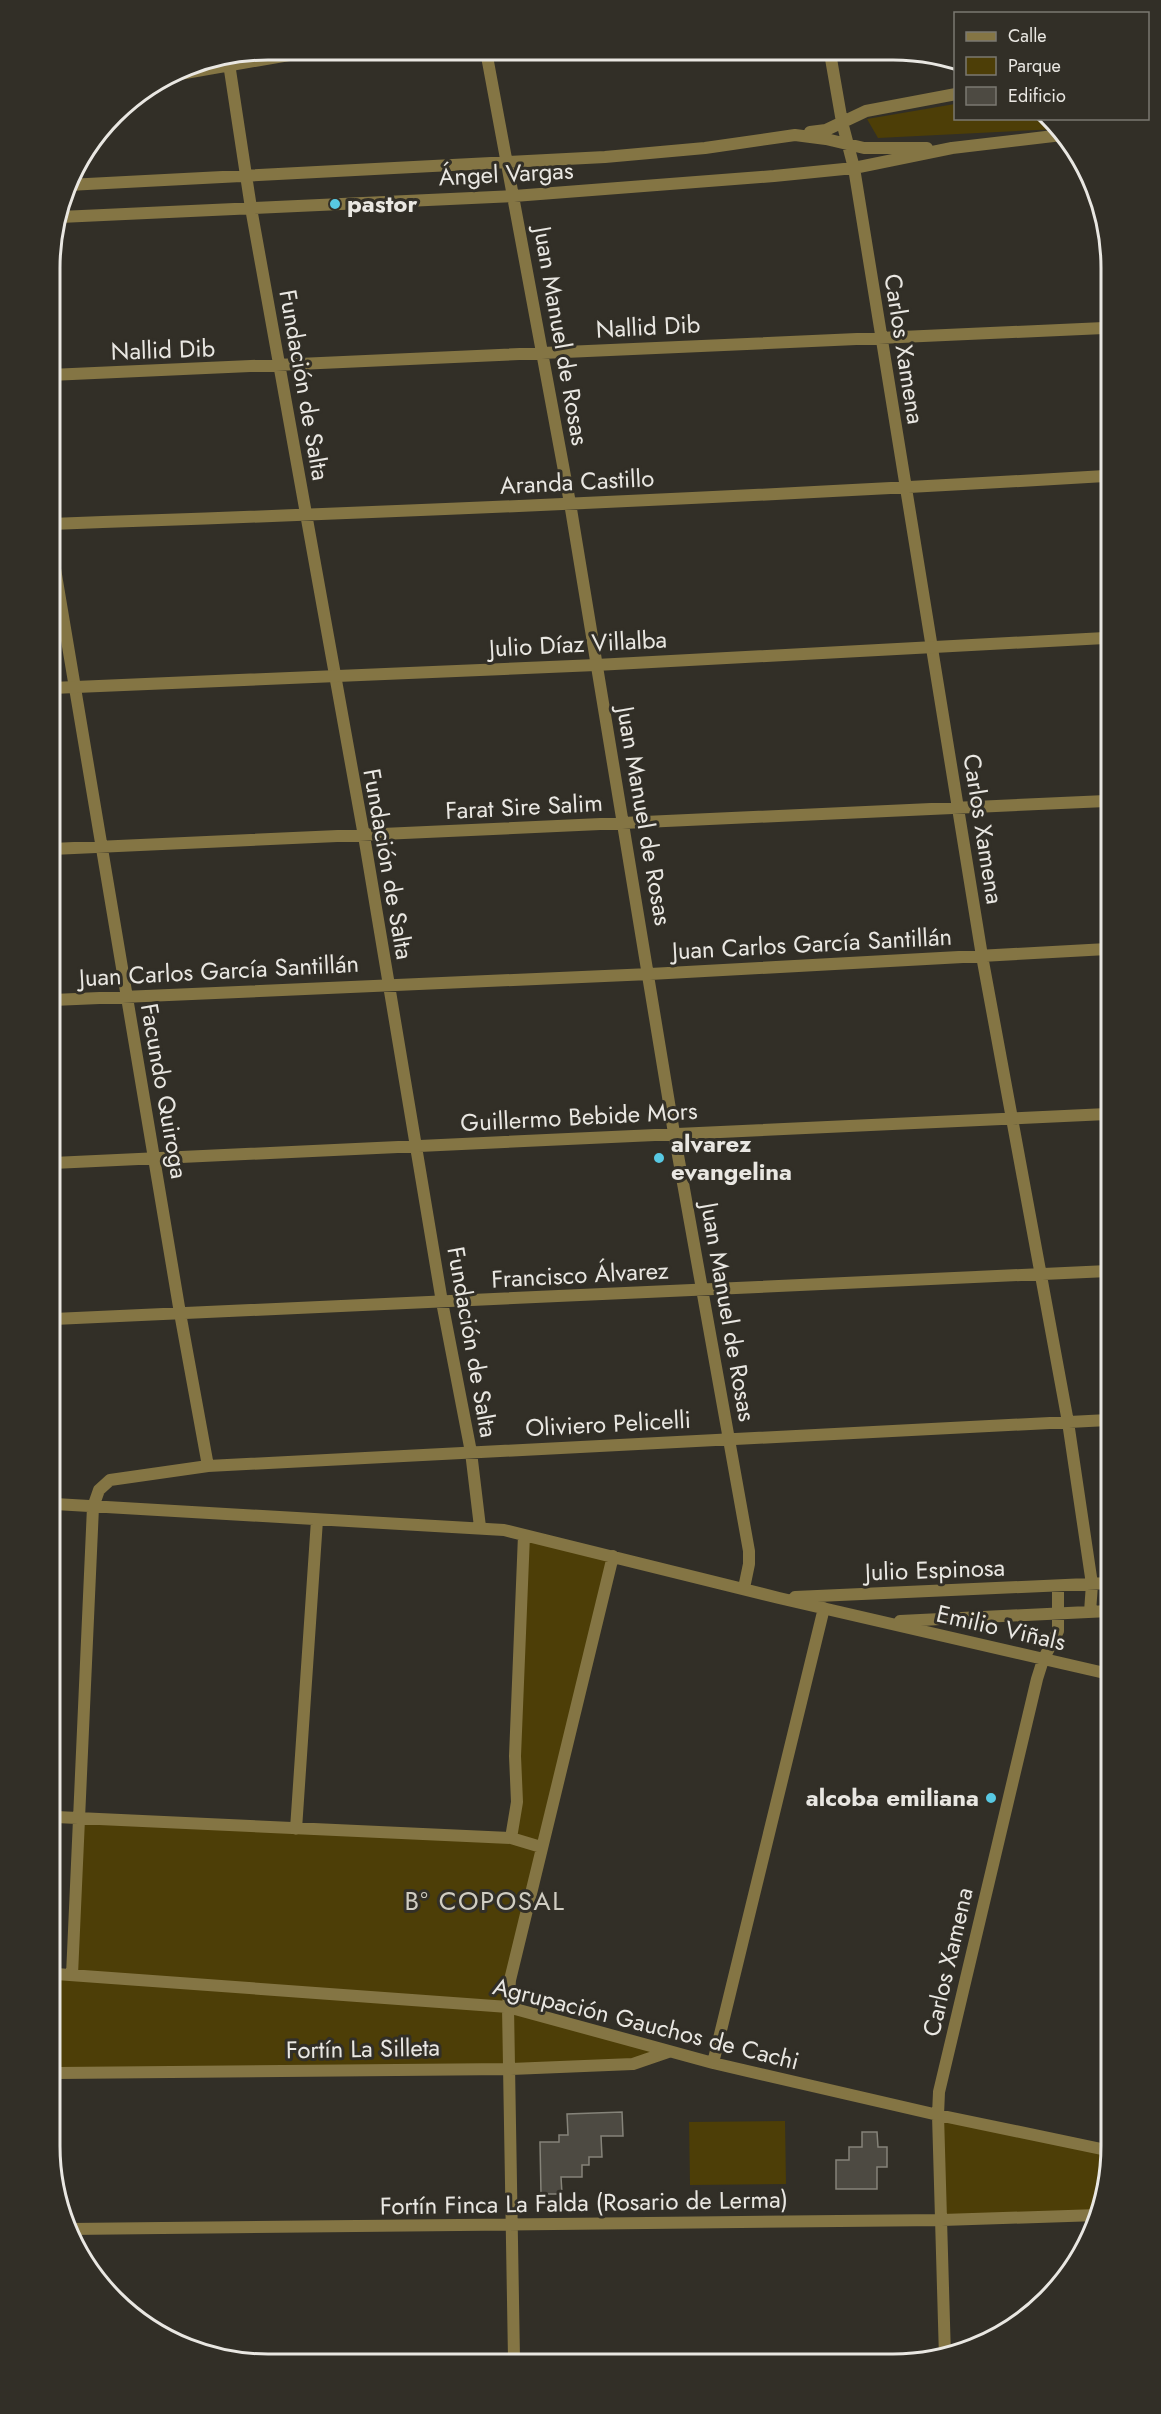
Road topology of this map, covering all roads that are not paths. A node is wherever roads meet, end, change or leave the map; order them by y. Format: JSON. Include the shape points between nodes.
{"nodes":[{"id":1,"x":488,"y":60,"type":"edge"},
{"id":2,"x":831,"y":60,"type":"edge"},
{"id":3,"x":229,"y":64,"type":"edge"},
{"id":4,"x":954,"y":94,"type":"edge"},
{"id":5,"x":842,"y":122,"type":"junction"},
{"id":6,"x":795,"y":135,"type":"junction"},
{"id":7,"x":1054,"y":136,"type":"edge"},
{"id":8,"x":849,"y":145,"type":"junction"},
{"id":9,"x":952,"y":148,"type":"junction"},
{"id":10,"x":507,"y":164,"type":"junction"},
{"id":11,"x":854,"y":168,"type":"junction"},
{"id":12,"x":247,"y":175,"type":"junction"},
{"id":13,"x":78,"y":184,"type":"edge"},
{"id":14,"x":514,"y":196,"type":"junction"},
{"id":15,"x":251,"y":208,"type":"junction"},
{"id":16,"x":67,"y":217,"type":"edge"},
{"id":17,"x":1101,"y":328,"type":"edge"},
{"id":18,"x":881,"y":338,"type":"junction"},
{"id":19,"x":542,"y":353,"type":"junction"},
{"id":20,"x":279,"y":366,"type":"junction"},
{"id":21,"x":60,"y":375,"type":"edge"},
{"id":22,"x":1101,"y":476,"type":"edge"},
{"id":23,"x":906,"y":488,"type":"junction"},
{"id":24,"x":570,"y":504,"type":"junction"},
{"id":25,"x":306,"y":516,"type":"junction"},
{"id":26,"x":60,"y":525,"type":"edge"},
{"id":27,"x":60,"y":596,"type":"edge"},
{"id":28,"x":1101,"y":638,"type":"edge"},
{"id":29,"x":933,"y":646,"type":"junction"},
{"id":30,"x":596,"y":665,"type":"junction"},
{"id":31,"x":333,"y":676,"type":"junction"},
{"id":32,"x":76,"y":686,"type":"junction"},
{"id":33,"x":60,"y":687,"type":"edge"},
{"id":34,"x":1101,"y":801,"type":"edge"},
{"id":35,"x":959,"y":808,"type":"junction"},
{"id":36,"x":624,"y":822,"type":"junction"},
{"id":37,"x":363,"y":836,"type":"junction"},
{"id":38,"x":102,"y":846,"type":"junction"},
{"id":39,"x":60,"y":849,"type":"edge"},
{"id":40,"x":1101,"y":949,"type":"edge"},
{"id":41,"x":982,"y":956,"type":"junction"},
{"id":42,"x":650,"y":974,"type":"junction"},
{"id":43,"x":387,"y":985,"type":"junction"},
{"id":44,"x":127,"y":995,"type":"junction"},
{"id":45,"x":60,"y":1000,"type":"edge"},
{"id":46,"x":1101,"y":1114,"type":"edge"},
{"id":47,"x":1011,"y":1120,"type":"junction"},
{"id":48,"x":674,"y":1133,"type":"junction"},
{"id":49,"x":417,"y":1146,"type":"junction"},
{"id":50,"x":154,"y":1159,"type":"junction"},
{"id":51,"x":60,"y":1163,"type":"edge"},
{"id":52,"x":1101,"y":1271,"type":"edge"},
{"id":53,"x":1041,"y":1274,"type":"junction"},
{"id":54,"x":702,"y":1290,"type":"junction"},
{"id":55,"x":442,"y":1302,"type":"junction"},
{"id":56,"x":180,"y":1313,"type":"junction"},
{"id":57,"x":60,"y":1319,"type":"edge"},
{"id":58,"x":1101,"y":1420,"type":"edge"},
{"id":59,"x":1068,"y":1422,"type":"junction"},
{"id":60,"x":730,"y":1440,"type":"junction"},
{"id":61,"x":471,"y":1452,"type":"junction"},
{"id":62,"x":208,"y":1466,"type":"junction"},
{"id":63,"x":60,"y":1504,"type":"edge"},
{"id":64,"x":93,"y":1507,"type":"junction"},
{"id":65,"x":317,"y":1520,"type":"junction"},
{"id":66,"x":480,"y":1527,"type":"junction"},
{"id":67,"x":524,"y":1535,"type":"junction"},
{"id":68,"x":613,"y":1557,"type":"junction"},
{"id":69,"x":1101,"y":1583,"type":"edge"},
{"id":70,"x":1092,"y":1584,"type":"junction"},
{"id":71,"x":1058,"y":1586,"type":"junction"},
{"id":72,"x":744,"y":1588,"type":"junction"},
{"id":73,"x":779,"y":1598,"type":"junction"},
{"id":74,"x":824,"y":1608,"type":"junction"},
{"id":75,"x":1101,"y":1611,"type":"edge"},
{"id":76,"x":1090,"y":1612,"type":"junction"},
{"id":77,"x":1059,"y":1613,"type":"junction"},
{"id":78,"x":884,"y":1622,"type":"junction"},
{"id":79,"x":1043,"y":1660,"type":"junction"},
{"id":80,"x":1101,"y":1672,"type":"edge"},
{"id":81,"x":60,"y":1817,"type":"edge"},
{"id":82,"x":79,"y":1818,"type":"junction"},
{"id":83,"x":296,"y":1829,"type":"junction"},
{"id":84,"x":512,"y":1838,"type":"junction"},
{"id":85,"x":541,"y":1847,"type":"junction"},
{"id":86,"x":60,"y":1974,"type":"edge"},
{"id":87,"x":72,"y":1975,"type":"junction"},
{"id":88,"x":508,"y":2007,"type":"junction"},
{"id":89,"x":668,"y":2052,"type":"junction"},
{"id":90,"x":713,"y":2063,"type":"junction"},
{"id":91,"x":511,"y":2069,"type":"junction"},
{"id":92,"x":60,"y":2073,"type":"edge"},
{"id":93,"x":938,"y":2115,"type":"junction"},
{"id":94,"x":1101,"y":2149,"type":"edge"},
{"id":95,"x":1089,"y":2215,"type":"edge"},
{"id":96,"x":942,"y":2220,"type":"junction"},
{"id":97,"x":512,"y":2224,"type":"junction"},
{"id":98,"x":78,"y":2229,"type":"edge"},
{"id":99,"x":945,"y":2347,"type":"edge"},
{"id":100,"x":514,"y":2354,"type":"edge"}],
"edges":[{"from":1,"to":10,"type":"street","name":"Juan Manuel de Rosas"},
{"from":2,"to":5,"type":"street","name":"Carlos Xamena"},
{"from":3,"to":12,"type":"street","name":"Fundación de Salta"},
{"from":4,"to":5,"type":"street","via":[[866,111]]},
{"from":5,"to":6,"type":"street","via":[[826,130]]},
{"from":5,"to":8,"type":"street","name":"Carlos Xamena"},
{"from":6,"to":8,"type":"street","name":"Ángel Vargas"},
{"from":6,"to":10,"type":"street","name":"Ángel Vargas","via":[[705,148]]},
{"from":7,"to":9,"type":"street","name":"Ángel Vargas"},
{"from":8,"to":9,"type":"street","name":"Ángel Vargas"},
{"from":8,"to":11,"type":"street","name":"Carlos Xamena"},
{"from":9,"to":11,"type":"street","name":"Ángel Vargas"},
{"from":10,"to":12,"type":"street","name":"Ángel Vargas"},
{"from":10,"to":14,"type":"street","name":"Juan Manuel de Rosas"},
{"from":11,"to":14,"type":"street","name":"Ángel Vargas"},
{"from":11,"to":18,"type":"street","name":"Carlos Xamena"},
{"from":12,"to":13,"type":"street","name":"Ángel Vargas"},
{"from":12,"to":15,"type":"street","name":"Fundación de Salta"},
{"from":14,"to":15,"type":"street","name":"Ángel Vargas"},
{"from":14,"to":19,"type":"street","name":"Juan Manuel de Rosas"},
{"from":15,"to":16,"type":"street","name":"Ángel Vargas"},
{"from":15,"to":20,"type":"street","name":"Fundación de Salta"},
{"from":17,"to":18,"type":"street","name":"Nallid Dib"},
{"from":18,"to":19,"type":"street","name":"Nallid Dib"},
{"from":18,"to":23,"type":"street","name":"Carlos Xamena"},
{"from":19,"to":20,"type":"street","name":"Nallid Dib"},
{"from":19,"to":24,"type":"street","name":"Juan Manuel de Rosas"},
{"from":20,"to":21,"type":"street","name":"Nallid Dib"},
{"from":20,"to":25,"type":"street","name":"Fundación de Salta"},
{"from":22,"to":23,"type":"street","name":"Aranda Castillo"},
{"from":23,"to":24,"type":"street","name":"Aranda Castillo"},
{"from":23,"to":29,"type":"street","name":"Carlos Xamena"},
{"from":24,"to":25,"type":"street","name":"Aranda Castillo"},
{"from":24,"to":30,"type":"street","name":"Juan Manuel de Rosas"},
{"from":25,"to":26,"type":"street","name":"Aranda Castillo"},
{"from":25,"to":31,"type":"street","name":"Fundación de Salta"},
{"from":27,"to":32,"type":"street","name":"Facundo Quiroga"},
{"from":28,"to":29,"type":"street","name":"Julio Díaz Villalba"},
{"from":29,"to":30,"type":"street","name":"Julio Díaz Villalba"},
{"from":29,"to":35,"type":"street","name":"Carlos Xamena"},
{"from":30,"to":31,"type":"street","name":"Julio Díaz Villalba"},
{"from":30,"to":36,"type":"street","name":"Juan Manuel de Rosas"},
{"from":31,"to":32,"type":"street","name":"Julio Díaz Villalba"},
{"from":31,"to":37,"type":"street","name":"Fundación de Salta"},
{"from":32,"to":33,"type":"street","name":"Julio Díaz Villalba"},
{"from":32,"to":38,"type":"street","name":"Facundo Quiroga"},
{"from":34,"to":35,"type":"street","name":"Farat Sire Salim"},
{"from":35,"to":36,"type":"street","name":"Farat Sire Salim"},
{"from":35,"to":41,"type":"street","name":"Carlos Xamena"},
{"from":36,"to":37,"type":"street","name":"Farat Sire Salim"},
{"from":36,"to":42,"type":"street","name":"Juan Manuel de Rosas"},
{"from":37,"to":38,"type":"street","name":"Farat Sire Salim"},
{"from":37,"to":43,"type":"street","name":"Fundación de Salta"},
{"from":38,"to":39,"type":"street","name":"Farat Sire Salim"},
{"from":38,"to":44,"type":"street","name":"Facundo Quiroga"},
{"from":40,"to":41,"type":"street","name":"Juan Carlos García Santillán"},
{"from":41,"to":42,"type":"street","name":"Juan Carlos García Santillán"},
{"from":41,"to":47,"type":"street","name":"Carlos Xamena"},
{"from":42,"to":43,"type":"street","name":"Juan Carlos García Santillán"},
{"from":42,"to":48,"type":"street","name":"Juan Manuel de Rosas"},
{"from":43,"to":44,"type":"street","name":"Juan Carlos García Santillán"},
{"from":43,"to":49,"type":"street","name":"Fundación de Salta"},
{"from":44,"to":45,"type":"street","name":"Juan Carlos García Santillán"},
{"from":44,"to":50,"type":"street","name":"Facundo Quiroga"},
{"from":46,"to":47,"type":"street","name":"Guillermo Bebide Mors"},
{"from":47,"to":48,"type":"street","name":"Guillermo Bebide Mors"},
{"from":47,"to":53,"type":"street","name":"Carlos Xamena"},
{"from":48,"to":49,"type":"street","name":"Guillermo Bebide Mors"},
{"from":48,"to":54,"type":"street","name":"Juan Manuel de Rosas"},
{"from":49,"to":50,"type":"street","name":"Guillermo Bebide Mors"},
{"from":49,"to":55,"type":"street","name":"Fundación de Salta"},
{"from":50,"to":51,"type":"street","name":"Guillermo Bebide Mors"},
{"from":50,"to":56,"type":"street","name":"Facundo Quiroga"},
{"from":52,"to":53,"type":"street","name":"Francisco Álvarez"},
{"from":53,"to":54,"type":"street","name":"Francisco Álvarez"},
{"from":53,"to":59,"type":"street","name":"Carlos Xamena"},
{"from":54,"to":55,"type":"street","name":"Francisco Álvarez"},
{"from":54,"to":60,"type":"street","name":"Juan Manuel de Rosas"},
{"from":55,"to":56,"type":"street","name":"Francisco Álvarez"},
{"from":55,"to":61,"type":"street","name":"Fundación de Salta"},
{"from":56,"to":57,"type":"street","name":"Francisco Álvarez"},
{"from":56,"to":62,"type":"street","name":"Facundo Quiroga"},
{"from":58,"to":59,"type":"street","name":"Oliviero Pelicelli"},
{"from":59,"to":60,"type":"street","name":"Oliviero Pelicelli"},
{"from":59,"to":70,"type":"street","name":"Carlos Xamena"},
{"from":60,"to":61,"type":"street","name":"Oliviero Pelicelli"},
{"from":60,"to":72,"type":"street","name":"Juan Manuel de Rosas","via":[[749,1551]]},
{"from":61,"to":62,"type":"street","name":"Oliviero Pelicelli"},
{"from":61,"to":66,"type":"street","name":"Fundación de Salta"},
{"from":62,"to":64,"type":"street","name":"Oliviero Pelicelli","via":[[110,1480],[99,1490]]},
{"from":63,"to":64,"type":"street"},
{"from":64,"to":65,"type":"street"},
{"from":64,"to":82,"type":"street"},
{"from":65,"to":66,"type":"street"},
{"from":65,"to":83,"type":"street"},
{"from":66,"to":67,"type":"street"},
{"from":67,"to":68,"type":"street"},
{"from":67,"to":84,"type":"street","via":[[514,1756],[517,1802]]},
{"from":68,"to":72,"type":"street"},
{"from":68,"to":85,"type":"street"},
{"from":69,"to":70,"type":"street","name":"Julio Espinosa"},
{"from":70,"to":71,"type":"street","name":"Julio Espinosa"},
{"from":70,"to":76,"type":"street","name":"Carlos Xamena"},
{"from":71,"to":73,"type":"street","name":"Julio Espinosa"},
{"from":71,"to":77,"type":"street","name":"Carlos Xamena"},
{"from":72,"to":73,"type":"street"},
{"from":73,"to":74,"type":"street","name":"Emilio Viñals"},
{"from":74,"to":78,"type":"street","name":"Emilio Viñals"},
{"from":74,"to":90,"type":"street"},
{"from":75,"to":76,"type":"street","name":"Julio Espinosa"},
{"from":76,"to":77,"type":"street","name":"Julio Espinosa"},
{"from":77,"to":78,"type":"street","name":"Julio Espinosa"},
{"from":77,"to":79,"type":"street","name":"Carlos Xamena","via":[[1058,1630]]},
{"from":78,"to":79,"type":"street","name":"Emilio Viñals"},
{"from":79,"to":80,"type":"street","name":"Emilio Viñals"},
{"from":79,"to":93,"type":"street","name":"Carlos Xamena","via":[[939,2092]]},
{"from":81,"to":82,"type":"street"},
{"from":82,"to":83,"type":"street"},
{"from":82,"to":87,"type":"street"},
{"from":83,"to":84,"type":"street"},
{"from":84,"to":85,"type":"street"},
{"from":85,"to":88,"type":"street","via":[[510,1980]]},
{"from":86,"to":87,"type":"street","name":"Agrupación Gauchos de Cachi"},
{"from":87,"to":88,"type":"street","name":"Agrupación Gauchos de Cachi"},
{"from":88,"to":89,"type":"street","name":"Agrupación Gauchos de Cachi"},
{"from":88,"to":91,"type":"street"},
{"from":89,"to":90,"type":"street","name":"Agrupación Gauchos de Cachi"},
{"from":89,"to":91,"type":"street","name":"Fortín La Silleta","via":[[633,2064]]},
{"from":90,"to":93,"type":"street","name":"Agrupación Gauchos de Cachi"},
{"from":91,"to":92,"type":"street","name":"Fortín La Silleta"},
{"from":91,"to":97,"type":"street"},
{"from":93,"to":94,"type":"street","name":"Agrupación Gauchos de Cachi"},
{"from":93,"to":96,"type":"street","name":"Carlos Xamena"},
{"from":95,"to":96,"type":"street","name":"Fortín Finca La Falda (Rosario de Lerma)"},
{"from":96,"to":97,"type":"street","name":"Fortín Finca La Falda (Rosario de Lerma)"},
{"from":96,"to":99,"type":"street","name":"Carlos Xamena"},
{"from":97,"to":98,"type":"street","name":"Fortín Finca La Falda (Rosario de Lerma)"},
{"from":97,"to":100,"type":"street"}]}
